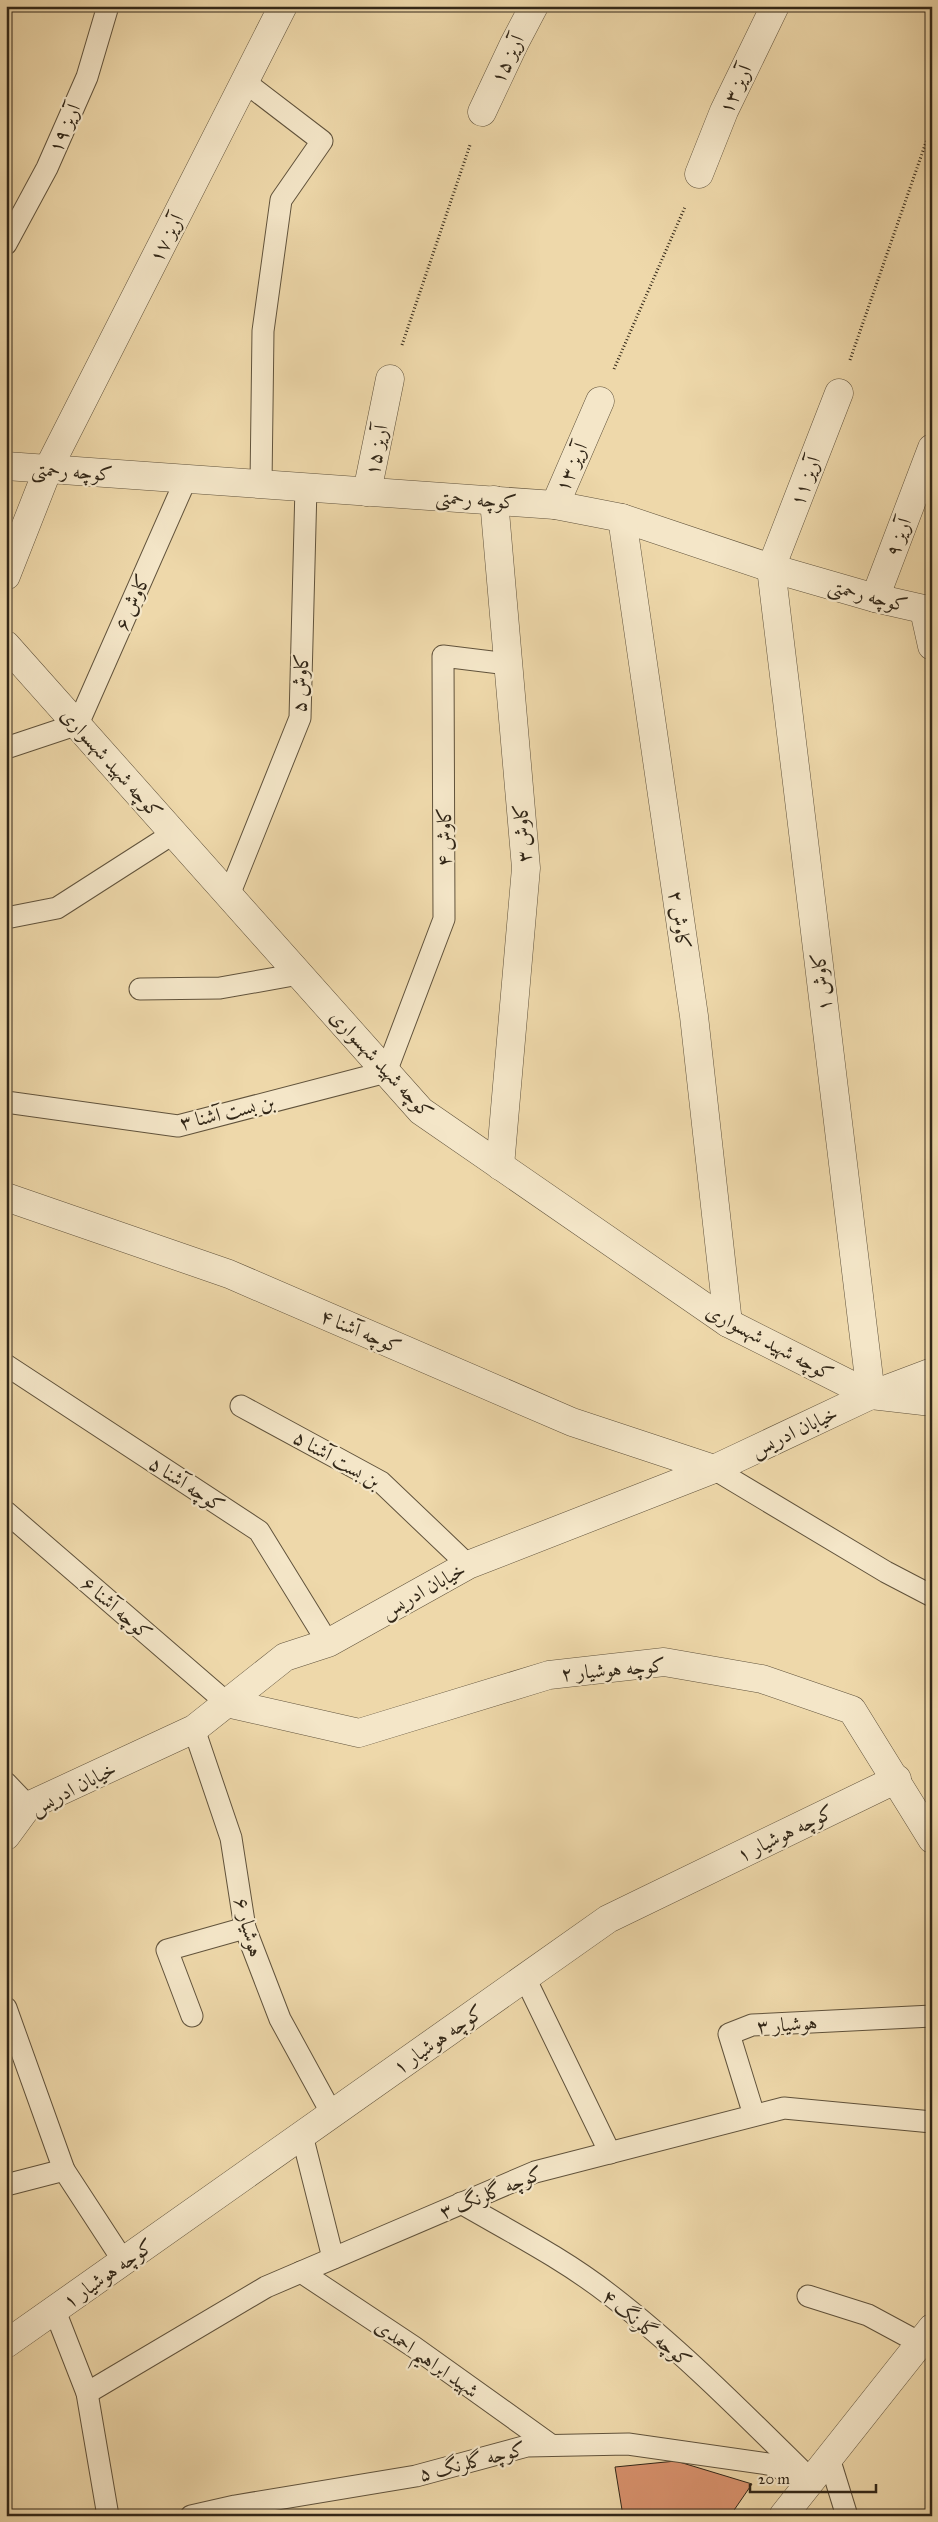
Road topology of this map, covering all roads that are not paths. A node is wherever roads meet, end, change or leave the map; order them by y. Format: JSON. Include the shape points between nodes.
{"nodes":[{"id":1,"x":108,"y":6,"type":"edge"},
{"id":2,"x":283,"y":6,"type":"edge"},
{"id":3,"x":534,"y":6,"type":"edge"},
{"id":4,"x":775,"y":6,"type":"edge"},
{"id":5,"x":245,"y":82,"type":"junction"},
{"id":6,"x":482,"y":112,"type":"road end"},
{"id":7,"x":699,"y":174,"type":"road end"},
{"id":8,"x":6,"y":244,"type":"edge"},
{"id":9,"x":390,"y":379,"type":"road end"},
{"id":10,"x":839,"y":393,"type":"road end"},
{"id":11,"x":600,"y":401,"type":"road end"},
{"id":12,"x":932,"y":448,"type":"edge"},
{"id":13,"x":6,"y":466,"type":"edge"},
{"id":14,"x":48,"y":469,"type":"junction"},
{"id":15,"x":186,"y":479,"type":"junction"},
{"id":16,"x":262,"y":484,"type":"junction"},
{"id":17,"x":306,"y":488,"type":"junction"},
{"id":18,"x":368,"y":492,"type":"junction"},
{"id":19,"x":494,"y":500,"type":"junction"},
{"id":20,"x":555,"y":505,"type":"junction"},
{"id":21,"x":622,"y":518,"type":"junction"},
{"id":22,"x":771,"y":568,"type":"junction"},
{"id":23,"x":6,"y":576,"type":"edge"},
{"id":24,"x":875,"y":598,"type":"junction"},
{"id":25,"x":928,"y":611,"type":"edge"},
{"id":26,"x":6,"y":644,"type":"edge"},
{"id":27,"x":932,"y":646,"type":"edge"},
{"id":28,"x":508,"y":664,"type":"junction"},
{"id":29,"x":78,"y":724,"type":"junction"},
{"id":30,"x":6,"y":748,"type":"edge"},
{"id":31,"x":174,"y":833,"type":"junction"},
{"id":32,"x":229,"y":895,"type":"junction"},
{"id":33,"x":6,"y":918,"type":"edge"},
{"id":34,"x":299,"y":974,"type":"junction"},
{"id":35,"x":140,"y":989,"type":"dead end"},
{"id":36,"x":386,"y":1072,"type":"junction"},
{"id":37,"x":6,"y":1102,"type":"edge"},
{"id":38,"x":500,"y":1166,"type":"junction"},
{"id":39,"x":6,"y":1197,"type":"edge"},
{"id":40,"x":728,"y":1323,"type":"junction"},
{"id":41,"x":6,"y":1365,"type":"edge"},
{"id":42,"x":932,"y":1372,"type":"edge"},
{"id":43,"x":871,"y":1395,"type":"junction"},
{"id":44,"x":932,"y":1402,"type":"edge"},
{"id":45,"x":241,"y":1406,"type":"dead end"},
{"id":46,"x":714,"y":1469,"type":"junction"},
{"id":47,"x":6,"y":1512,"type":"edge"},
{"id":48,"x":468,"y":1565,"type":"junction"},
{"id":49,"x":932,"y":1596,"type":"edge"},
{"id":50,"x":328,"y":1643,"type":"junction"},
{"id":51,"x":227,"y":1703,"type":"junction"},
{"id":52,"x":194,"y":1729,"type":"junction"},
{"id":53,"x":896,"y":1779,"type":"junction"},
{"id":54,"x":6,"y":1783,"type":"edge"},
{"id":55,"x":28,"y":1806,"type":"junction"},
{"id":56,"x":6,"y":1836,"type":"edge"},
{"id":57,"x":932,"y":1839,"type":"edge"},
{"id":58,"x":245,"y":1928,"type":"junction"},
{"id":59,"x":525,"y":1978,"type":"junction"},
{"id":60,"x":6,"y":2008,"type":"edge"},
{"id":61,"x":192,"y":2016,"type":"dead end"},
{"id":62,"x":932,"y":2016,"type":"edge"},
{"id":63,"x":332,"y":2114,"type":"junction"},
{"id":64,"x":754,"y":2115,"type":"junction"},
{"id":65,"x":932,"y":2122,"type":"edge"},
{"id":66,"x":302,"y":2135,"type":"junction"},
{"id":67,"x":610,"y":2153,"type":"junction"},
{"id":68,"x":64,"y":2170,"type":"junction"},
{"id":69,"x":6,"y":2185,"type":"edge"},
{"id":70,"x":461,"y":2203,"type":"junction"},
{"id":71,"x":333,"y":2258,"type":"junction"},
{"id":72,"x":124,"y":2262,"type":"junction"},
{"id":73,"x":301,"y":2272,"type":"junction"},
{"id":74,"x":808,"y":2296,"type":"dead end"},
{"id":75,"x":55,"y":2311,"type":"junction"},
{"id":76,"x":926,"y":2336,"type":"edge"},
{"id":77,"x":6,"y":2344,"type":"edge"},
{"id":78,"x":86,"y":2393,"type":"junction"},
{"id":79,"x":552,"y":2445,"type":"junction"},
{"id":80,"x":830,"y":2458,"type":"junction"},
{"id":81,"x":812,"y":2480,"type":"junction"},
{"id":82,"x":108,"y":2516,"type":"edge"},
{"id":83,"x":191,"y":2516,"type":"edge"},
{"id":84,"x":783,"y":2516,"type":"edge"},
{"id":85,"x":847,"y":2516,"type":"edge"}],
"edges":[{"from":1,"to":8,"type":"lane","name":"آریز ‍۱۹","via":[[87,77],[47,168]]},
{"from":2,"to":5,"type":"street","name":"آریز ۱۷"},
{"from":3,"to":6,"type":"street","name":"آریز ۱۵"},
{"from":4,"to":7,"type":"street","name":"آریز ۱۳","via":[[724,111]]},
{"from":5,"to":14,"type":"street","name":"آریز ۱۷"},
{"from":5,"to":16,"type":"lane","via":[[322,141],[282,200],[263,331]]},
{"from":9,"to":18,"type":"street","name":"آریز ۱۵"},
{"from":10,"to":22,"type":"street","name":"آریز ۱۱"},
{"from":11,"to":20,"type":"street","name":"آریز ۱۳"},
{"from":12,"to":24,"type":"street","name":"آریز ۹"},
{"from":13,"to":14,"type":"street","name":"کوچه رحمتی"},
{"from":14,"to":15,"type":"street","name":"کوچه رحمتی"},
{"from":14,"to":23,"type":"street","name":"آریز ۱۷"},
{"from":15,"to":16,"type":"street","name":"کوچه رحمتی"},
{"from":15,"to":29,"type":"lane","name":"کاوش ۶"},
{"from":16,"to":17,"type":"street","name":"کوچه رحمتی"},
{"from":17,"to":18,"type":"street","name":"کوچه رحمتی"},
{"from":17,"to":32,"type":"lane","name":"کاوش ۵","via":[[300,718]]},
{"from":18,"to":19,"type":"street","name":"کوچه رحمتی"},
{"from":19,"to":20,"type":"street","name":"کوچه رحمتی"},
{"from":19,"to":28,"type":"street","name":"کاوش ۳"},
{"from":20,"to":21,"type":"street","name":"کوچه رحمتی"},
{"from":21,"to":22,"type":"street","name":"کوچه رحمتی"},
{"from":21,"to":40,"type":"street","name":"کاوش ۲","via":[[694,1016]]},
{"from":22,"to":24,"type":"street","name":"کوچه رحمتی"},
{"from":22,"to":43,"type":"street","name":"کاوش ۱"},
{"from":24,"to":25,"type":"street","name":"کوچه رحمتی"},
{"from":25,"to":27,"type":"street"},
{"from":26,"to":29,"type":"street","name":"کوچه شهید شهسواری"},
{"from":28,"to":36,"type":"lane","name":"کاوش ۴","via":[[443,656],[444,919]]},
{"from":28,"to":38,"type":"street","name":"کاوش ۳","via":[[526,868]]},
{"from":29,"to":30,"type":"lane"},
{"from":29,"to":31,"type":"street","name":"کوچه شهید شهسواری"},
{"from":31,"to":32,"type":"street","name":"کوچه شهید شهسواری"},
{"from":31,"to":33,"type":"lane","via":[[56,908]]},
{"from":32,"to":34,"type":"street","name":"کوچه شهید شهسواری"},
{"from":34,"to":35,"type":"lane","via":[[220,988]]},
{"from":34,"to":36,"type":"street","name":"کوچه شهید شهسواری"},
{"from":36,"to":37,"type":"lane","name":"بن بست آشنا ۳","via":[[178,1126]]},
{"from":36,"to":38,"type":"street","name":"کوچه شهید شهسواری","via":[[421,1111]]},
{"from":38,"to":40,"type":"street","name":"کوچه شهید شهسواری"},
{"from":39,"to":46,"type":"street","name":"کوچه آشنا ۴","via":[[229,1274],[572,1422]]},
{"from":40,"to":43,"type":"street","name":"کوچه شهید شهسواری"},
{"from":41,"to":50,"type":"lane","name":"کوچه آشنا ۵","via":[[259,1531]]},
{"from":42,"to":43,"type":"street","name":"خیابان ادریس"},
{"from":43,"to":44,"type":"street"},
{"from":43,"to":46,"type":"street","name":"خیابان ادریس"},
{"from":45,"to":48,"type":"lane","name":"بن بست آشنا ۵","via":[[381,1482]]},
{"from":46,"to":48,"type":"street","name":"خیابان ادریس"},
{"from":46,"to":49,"type":"lane"},
{"from":47,"to":51,"type":"lane","name":"کوچه آشنا ۶"},
{"from":48,"to":50,"type":"street","name":"خیابان ادریس"},
{"from":50,"to":51,"type":"street","name":"خیابان ادریس","via":[[284,1657]]},
{"from":51,"to":52,"type":"street","name":"خیابان ادریس"},
{"from":51,"to":53,"type":"street","name":"کوچه هوشیار ۲","via":[[359,1733],[549,1676],[664,1662],[762,1679],[852,1710]]},
{"from":52,"to":55,"type":"street","name":"خیابان ادریس"},
{"from":52,"to":58,"type":"lane","name":"هوشیار ۶","via":[[231,1838]]},
{"from":53,"to":57,"type":"street","name":"کوچه هوشیار ۲"},
{"from":53,"to":59,"type":"street","name":"کوچه هوشیار ۱","via":[[608,1919]]},
{"from":54,"to":55,"type":"lane"},
{"from":55,"to":56,"type":"street","name":"خیابان ادریس"},
{"from":58,"to":61,"type":"lane","via":[[167,1950]]},
{"from":58,"to":63,"type":"lane","name":"هوشیار ۶","via":[[280,2019]]},
{"from":59,"to":63,"type":"street","name":"کوچه هوشیار ۱"},
{"from":59,"to":67,"type":"lane"},
{"from":60,"to":68,"type":"lane"},
{"from":62,"to":64,"type":"lane","name":"هوشیار ۳","via":[[752,2025],[729,2034]]},
{"from":63,"to":66,"type":"street","name":"کوچه هوشیار ۱"},
{"from":64,"to":65,"type":"lane","name":"کوچه گلرنگ ۳","via":[[784,2108]]},
{"from":64,"to":67,"type":"lane","name":"کوچه گلرنگ ۳"},
{"from":66,"to":71,"type":"lane"},
{"from":66,"to":72,"type":"street","name":"کوچه هوشیار ۱"},
{"from":67,"to":70,"type":"lane","name":"کوچه گلرنگ ۳","via":[[535,2172]]},
{"from":68,"to":69,"type":"lane"},
{"from":68,"to":72,"type":"lane"},
{"from":70,"to":71,"type":"lane","name":"کوچه گلرنگ ۳"},
{"from":70,"to":81,"type":"lane","name":"کوچه گلرنگ ۴","via":[[550,2254],[610,2294],[688,2361]]},
{"from":71,"to":73,"type":"lane","name":"کوچه گلرنگ ۳"},
{"from":72,"to":75,"type":"street","name":"کوچه هوشیار ۱"},
{"from":73,"to":78,"type":"lane","name":"کوچه گلرنگ ۳","via":[[266,2287]]},
{"from":73,"to":79,"type":"lane","name":"شهید ابراهیم احمدی"},
{"from":74,"to":76,"type":"lane"},
{"from":75,"to":77,"type":"street","name":"کوچه هوشیار ۱"},
{"from":75,"to":78,"type":"lane"},
{"from":76,"to":80,"type":"street"},
{"from":78,"to":82,"type":"lane"},
{"from":79,"to":81,"type":"lane","name":"کوچه گلرنگ ۵","via":[[637,2446],[768,2464]]},
{"from":79,"to":83,"type":"lane","name":"کوچه گلرنگ ۵","via":[[527,2446],[416,2476]]},
{"from":80,"to":81,"type":"street"},
{"from":80,"to":85,"type":"lane"},
{"from":81,"to":84,"type":"street"}]}
